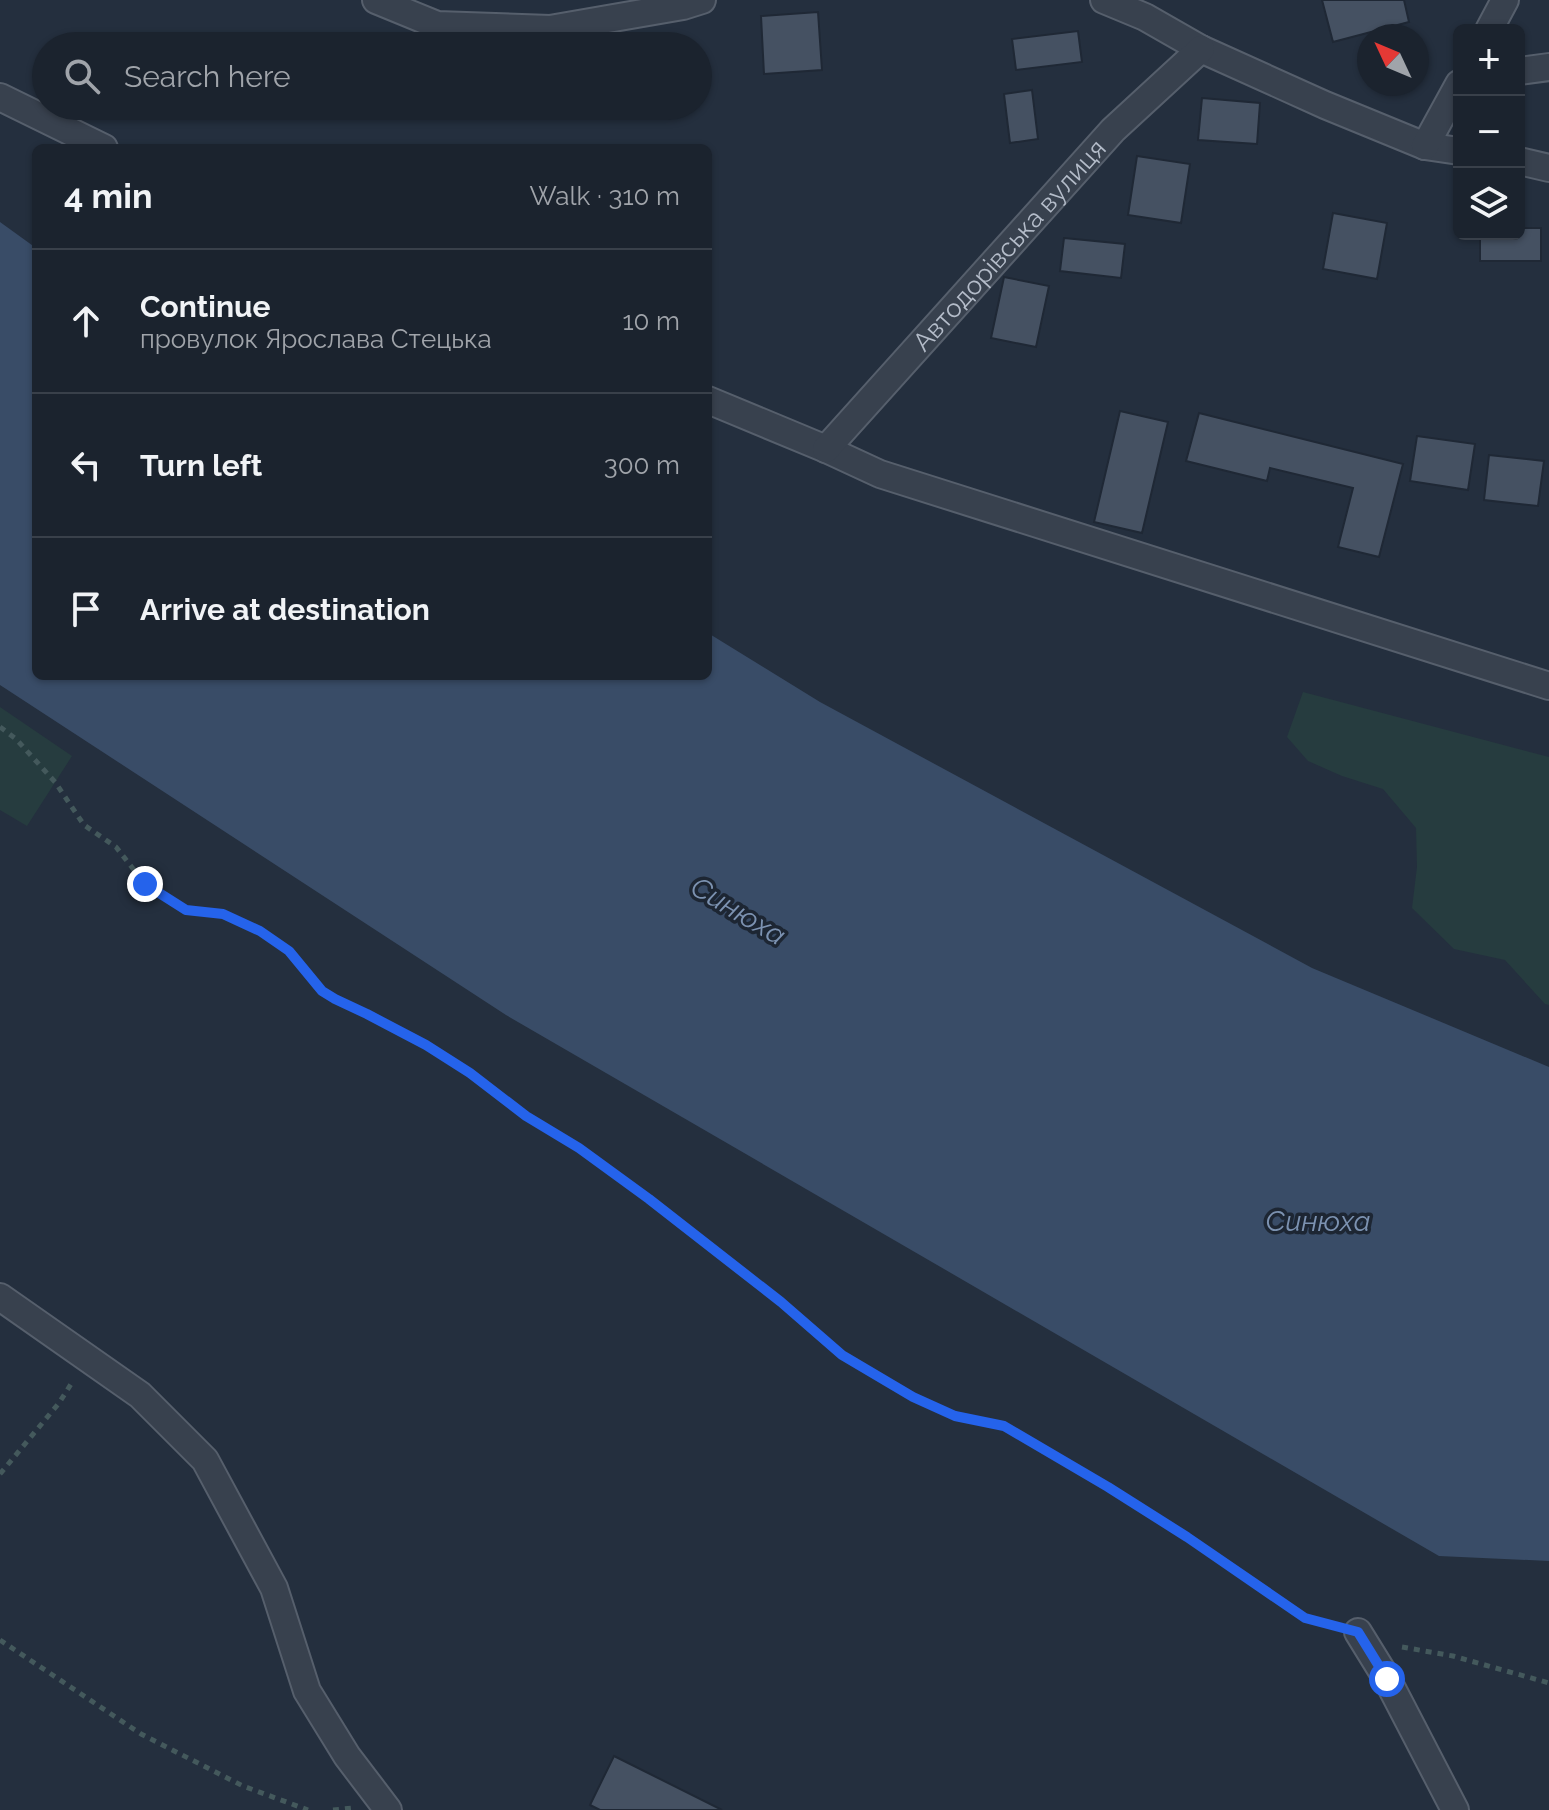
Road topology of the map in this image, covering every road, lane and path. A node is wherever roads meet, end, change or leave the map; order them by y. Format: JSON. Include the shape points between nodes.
{"nodes":[{"id":1,"x":376,"y":0,"type":"edge"},
{"id":2,"x":702,"y":0,"type":"edge"},
{"id":3,"x":1104,"y":0,"type":"edge"},
{"id":4,"x":1505,"y":0,"type":"edge"},
{"id":5,"x":1492,"y":24,"type":"edge"},
{"id":6,"x":1201,"y":49,"type":"junction"},
{"id":7,"x":1549,"y":67,"type":"edge"},
{"id":8,"x":1525,"y":70,"type":"edge"},
{"id":9,"x":1453,"y":95,"type":"edge"},
{"id":10,"x":0,"y":97,"type":"edge"},
{"id":11,"x":32,"y":113,"type":"edge"},
{"id":12,"x":47,"y":120,"type":"edge"},
{"id":13,"x":96,"y":144,"type":"edge"},
{"id":14,"x":1425,"y":146,"type":"junction"},
{"id":15,"x":1453,"y":150,"type":"edge"},
{"id":16,"x":1525,"y":162,"type":"edge"},
{"id":17,"x":1549,"y":168,"type":"edge"},
{"id":18,"x":712,"y":402,"type":"edge"},
{"id":19,"x":826,"y":449,"type":"junction"},
{"id":20,"x":1549,"y":686,"type":"edge"},
{"id":21,"x":0,"y":727,"type":"edge"},
{"id":22,"x":0,"y":1297,"type":"edge"},
{"id":23,"x":88,"y":1358,"type":"junction"},
{"id":24,"x":0,"y":1474,"type":"edge"},
{"id":25,"x":1358,"y":1632,"type":"junction"},
{"id":26,"x":0,"y":1640,"type":"edge"},
{"id":27,"x":1549,"y":1683,"type":"edge"},
{"id":28,"x":308,"y":1810,"type":"edge"},
{"id":29,"x":388,"y":1810,"type":"edge"},
{"id":30,"x":1455,"y":1810,"type":"edge"}],
"edges":[{"from":1,"to":2,"type":"street","via":[[437,25],[550,29]]},
{"from":3,"to":6,"type":"street"},
{"from":4,"to":5,"type":"street"},
{"from":6,"to":14,"type":"street"},
{"from":6,"to":19,"type":"street","name":"Автодорівська вулиця","via":[[1113,130]]},
{"from":7,"to":8,"type":"street"},
{"from":9,"to":14,"type":"street"},
{"from":10,"to":11,"type":"street"},
{"from":12,"to":13,"type":"street"},
{"from":14,"to":15,"type":"street"},
{"from":16,"to":17,"type":"street"},
{"from":18,"to":19,"type":"street"},
{"from":19,"to":20,"type":"street","via":[[880,474]]},
{"from":21,"to":25,"type":"path","via":[[55,782],[84,825],[116,847],[145,884],[186,910],[223,914],[260,931],[289,951],[322,991],[426,1045],[579,1148],[842,1355],[941,1410],[1004,1426],[1121,1495],[1305,1618]]},
{"from":22,"to":23,"type":"street"},
{"from":23,"to":24,"type":"path","via":[[59,1403]]},
{"from":23,"to":29,"type":"street","via":[[140,1395],[205,1460],[274,1588],[307,1691]]},
{"from":25,"to":27,"type":"path","via":[[1379,1643],[1453,1656]]},
{"from":25,"to":30,"type":"street"},
{"from":26,"to":28,"type":"path","via":[[141,1734],[243,1786]]}]}
